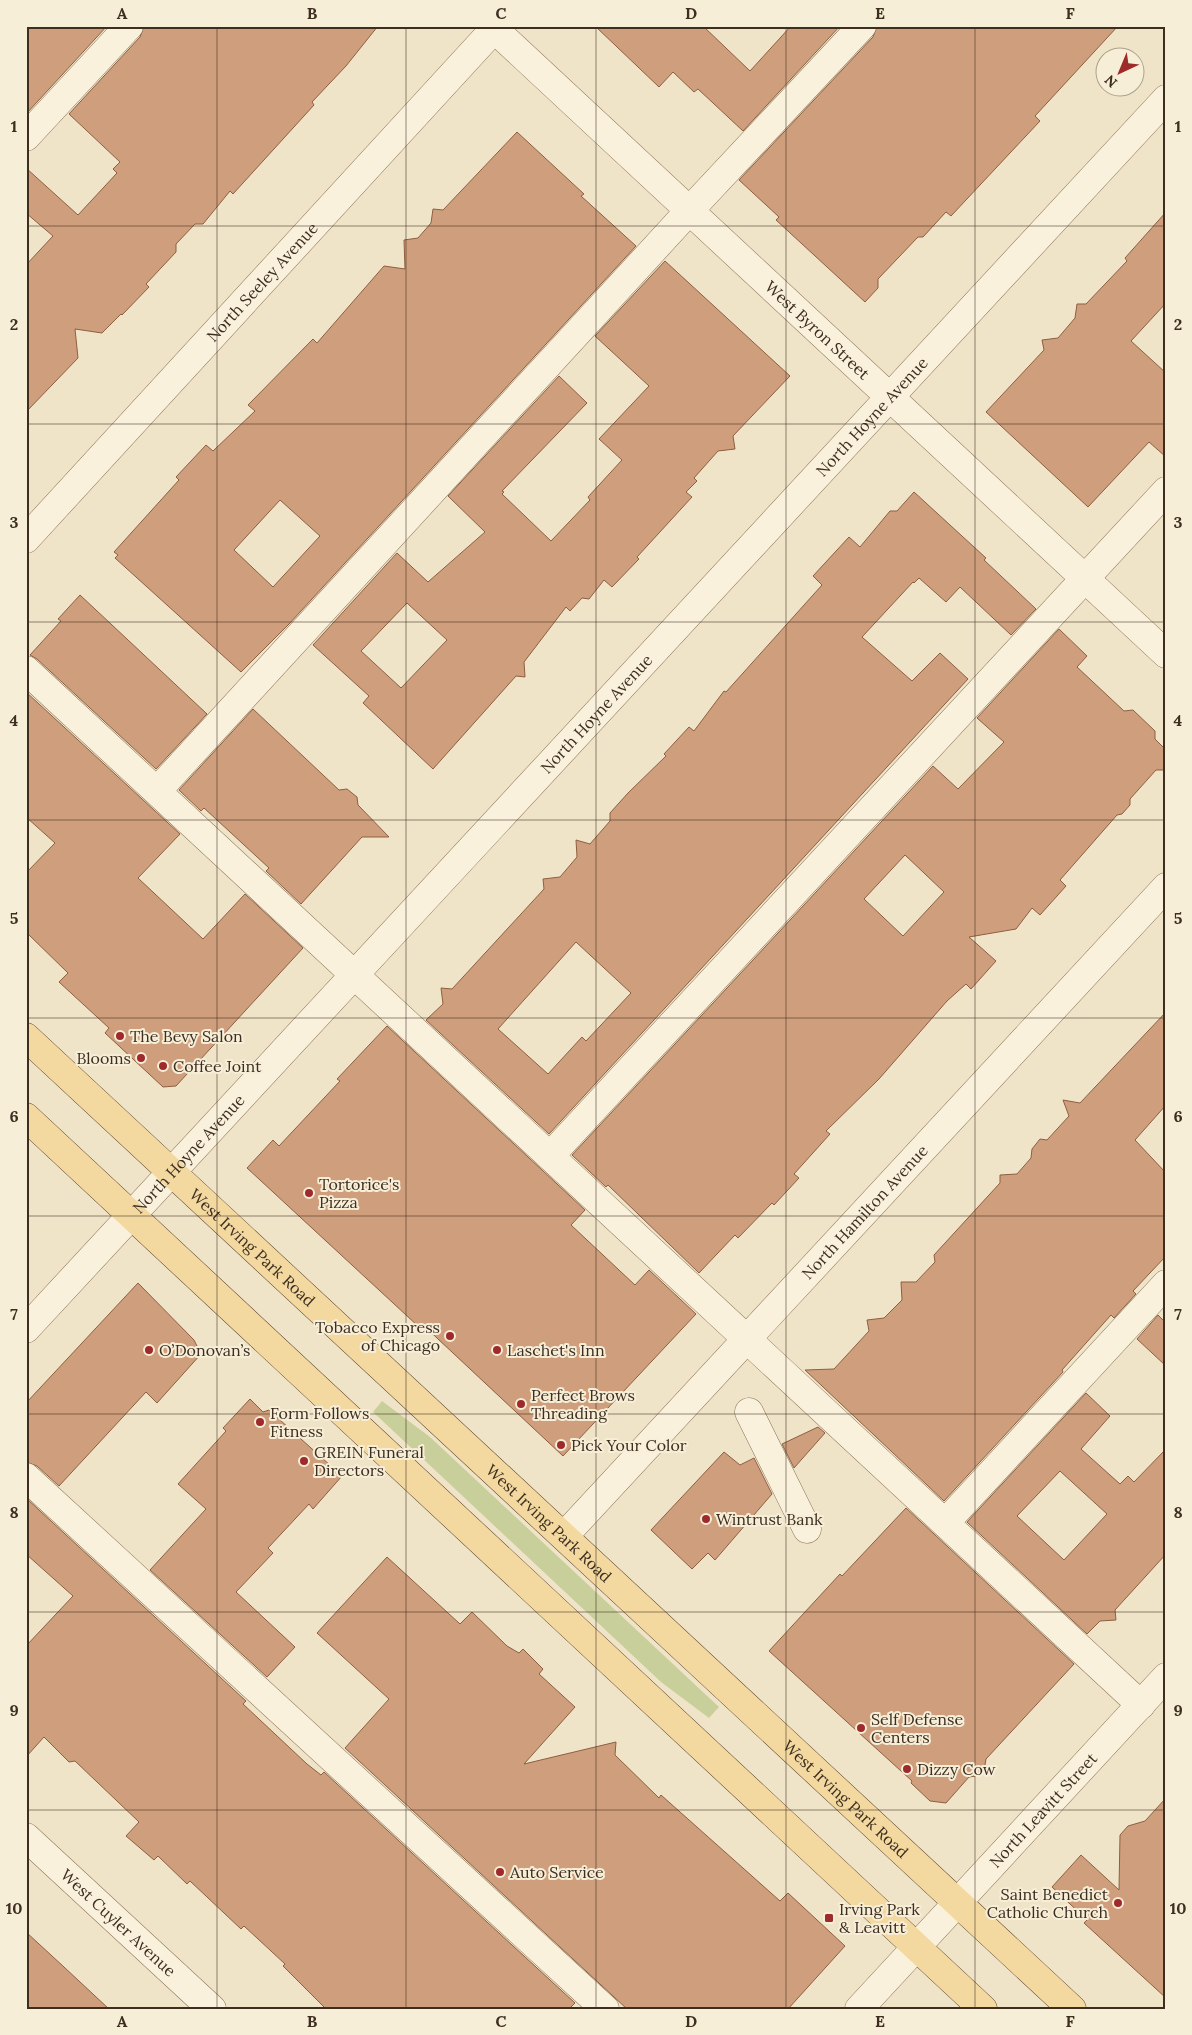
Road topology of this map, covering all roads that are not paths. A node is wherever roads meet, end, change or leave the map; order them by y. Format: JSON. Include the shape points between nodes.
{"nodes":[{"id":1,"x":129,"y":26,"type":"edge"},
{"id":2,"x":862,"y":26,"type":"edge"},
{"id":3,"x":494,"y":27,"type":"edge"},
{"id":4,"x":1166,"y":99,"type":"edge"},
{"id":5,"x":26,"y":137,"type":"edge"},
{"id":6,"x":689,"y":211,"type":"junction"},
{"id":7,"x":890,"y":397,"type":"junction"},
{"id":8,"x":1166,"y":490,"type":"edge"},
{"id":9,"x":26,"y":539,"type":"edge"},
{"id":10,"x":1084,"y":578,"type":"junction"},
{"id":11,"x":1166,"y":654,"type":"edge"},
{"id":12,"x":26,"y":670,"type":"edge"},
{"id":13,"x":157,"y":792,"type":"junction"},
{"id":14,"x":1166,"y":887,"type":"edge"},
{"id":15,"x":355,"y":975,"type":"junction"},
{"id":16,"x":26,"y":1037,"type":"edge"},
{"id":17,"x":26,"y":1117,"type":"edge"},
{"id":18,"x":550,"y":1156,"type":"junction"},
{"id":19,"x":172,"y":1173,"type":"junction"},
{"id":20,"x":132,"y":1216,"type":"junction"},
{"id":21,"x":1166,"y":1284,"type":"edge"},
{"id":22,"x":26,"y":1329,"type":"edge"},
{"id":23,"x":746,"y":1338,"type":"junction"},
{"id":24,"x":749,"y":1412,"type":"dead end"},
{"id":25,"x":26,"y":1477,"type":"edge"},
{"id":26,"x":945,"y":1523,"type":"junction"},
{"id":27,"x":807,"y":1529,"type":"dead end"},
{"id":28,"x":564,"y":1536,"type":"junction"},
{"id":29,"x":1166,"y":1677,"type":"edge"},
{"id":30,"x":1140,"y":1705,"type":"junction"},
{"id":31,"x":26,"y":1837,"type":"edge"},
{"id":32,"x":958,"y":1902,"type":"junction"},
{"id":33,"x":917,"y":1947,"type":"junction"},
{"id":34,"x":212,"y":2009,"type":"edge"},
{"id":35,"x":604,"y":2009,"type":"edge"},
{"id":36,"x":859,"y":2009,"type":"edge"},
{"id":37,"x":983,"y":2009,"type":"edge"},
{"id":38,"x":1072,"y":2009,"type":"edge"}],
"edges":[{"from":1,"to":5,"type":"street"},
{"from":2,"to":6,"type":"street"},
{"from":3,"to":6,"type":"street","name":"West Byron Street"},
{"from":3,"to":9,"type":"street","name":"North Seeley Avenue"},
{"from":4,"to":7,"type":"street","name":"North Hoyne Avenue"},
{"from":6,"to":7,"type":"street","name":"West Byron Street"},
{"from":6,"to":13,"type":"street"},
{"from":7,"to":10,"type":"street","name":"West Byron Street"},
{"from":7,"to":15,"type":"street","name":"North Hoyne Avenue"},
{"from":8,"to":10,"type":"street"},
{"from":10,"to":11,"type":"street","name":"West Byron Street"},
{"from":10,"to":18,"type":"street"},
{"from":12,"to":13,"type":"street"},
{"from":13,"to":15,"type":"street"},
{"from":14,"to":23,"type":"street","name":"North Hamilton Avenue"},
{"from":15,"to":18,"type":"street"},
{"from":15,"to":19,"type":"street","name":"North Hoyne Avenue"},
{"from":16,"to":19,"type":"main road","name":"West Irving Park Road"},
{"from":17,"to":20,"type":"main road"},
{"from":18,"to":23,"type":"street"},
{"from":19,"to":20,"type":"street","name":"North Hoyne Avenue"},
{"from":19,"to":28,"type":"main road","name":"West Irving Park Road"},
{"from":20,"to":22,"type":"street","name":"North Hoyne Avenue"},
{"from":20,"to":33,"type":"main road"},
{"from":21,"to":26,"type":"street"},
{"from":23,"to":26,"type":"street"},
{"from":23,"to":28,"type":"street","name":"North Hamilton Avenue"},
{"from":24,"to":27,"type":"street"},
{"from":25,"to":35,"type":"street"},
{"from":26,"to":30,"type":"street"},
{"from":28,"to":32,"type":"main road","name":"West Irving Park Road"},
{"from":29,"to":30,"type":"street","name":"North Leavitt Street"},
{"from":30,"to":32,"type":"street","name":"North Leavitt Street"},
{"from":31,"to":34,"type":"street","name":"West Cuyler Avenue"},
{"from":32,"to":33,"type":"street","name":"North Leavitt Street"},
{"from":32,"to":38,"type":"main road","name":"West Irving Park Road"},
{"from":33,"to":36,"type":"street","name":"North Leavitt Street"},
{"from":33,"to":37,"type":"main road"}]}
